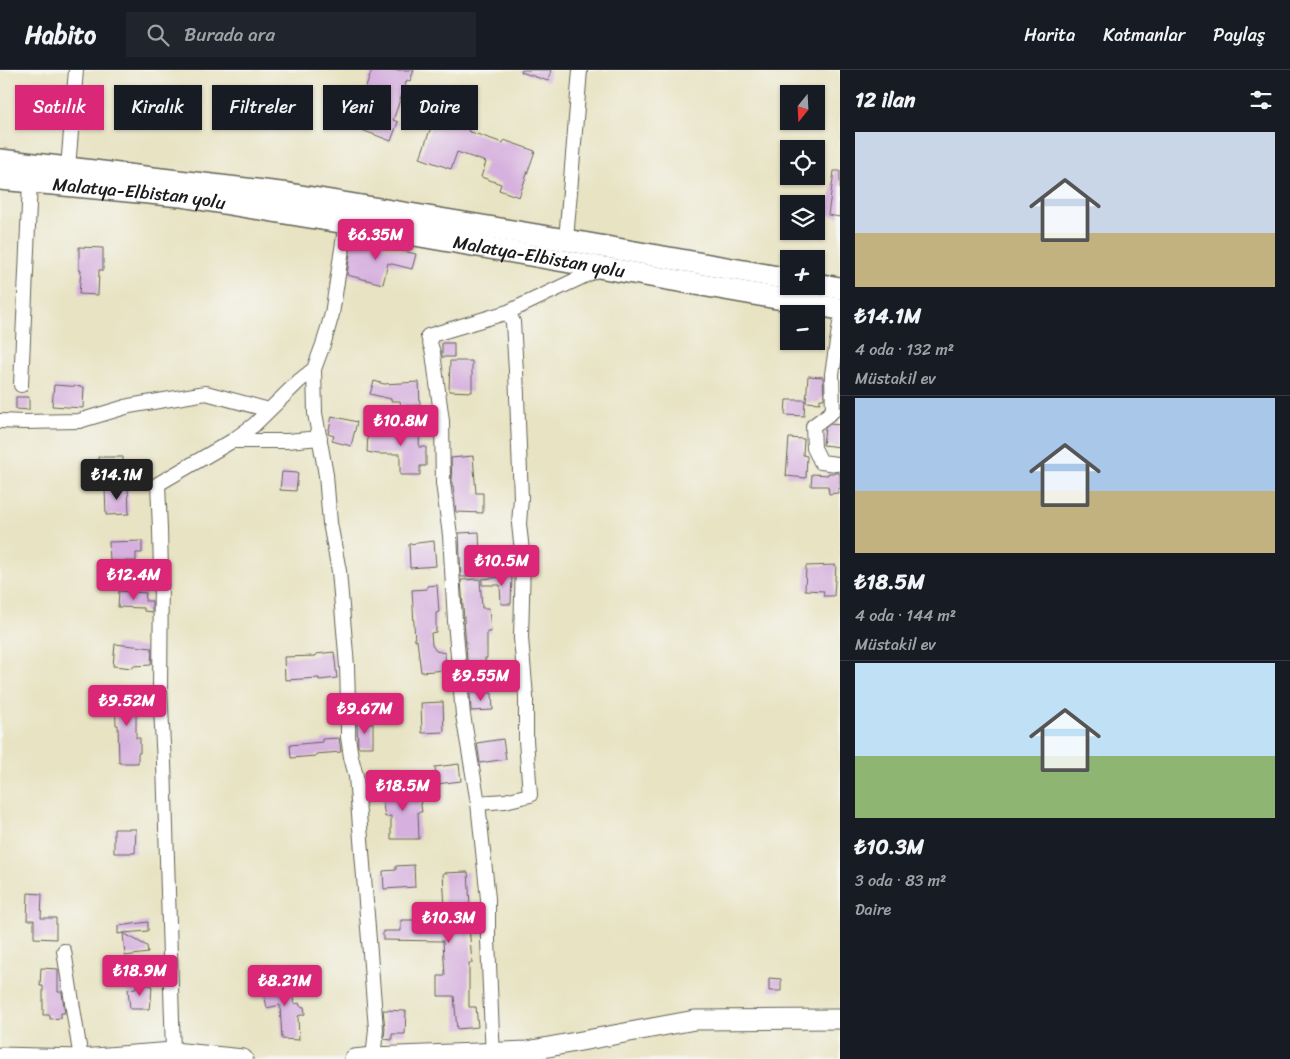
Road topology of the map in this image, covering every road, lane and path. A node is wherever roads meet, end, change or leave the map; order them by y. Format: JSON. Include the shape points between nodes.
{"nodes":[{"id":1,"x":76,"y":70,"type":"edge"},
{"id":2,"x":580,"y":70,"type":"edge"},
{"id":3,"x":0,"y":160,"type":"edge"},
{"id":4,"x":68,"y":168,"type":"junction"},
{"id":5,"x":0,"y":179,"type":"edge"},
{"id":6,"x":30,"y":182,"type":"junction"},
{"id":7,"x":346,"y":223,"type":"junction"},
{"id":8,"x":566,"y":240,"type":"junction"},
{"id":9,"x":602,"y":267,"type":"junction"},
{"id":10,"x":780,"y":277,"type":"edge"},
{"id":11,"x":825,"y":286,"type":"edge"},
{"id":12,"x":840,"y":288,"type":"edge"},
{"id":13,"x":840,"y":309,"type":"edge"},
{"id":14,"x":508,"y":312,"type":"junction"},
{"id":15,"x":840,"y":323,"type":"edge"},
{"id":16,"x":314,"y":369,"type":"junction"},
{"id":17,"x":21,"y":385,"type":"dead end"},
{"id":18,"x":269,"y":410,"type":"junction"},
{"id":19,"x":0,"y":421,"type":"edge"},
{"id":20,"x":320,"y":438,"type":"junction"},
{"id":21,"x":232,"y":441,"type":"junction"},
{"id":22,"x":837,"y":464,"type":"dead end"},
{"id":23,"x":478,"y":803,"type":"junction"},
{"id":24,"x":64,"y":951,"type":"dead end"},
{"id":25,"x":840,"y":1019,"type":"edge"},
{"id":26,"x":173,"y":1052,"type":"junction"},
{"id":27,"x":493,"y":1055,"type":"edge"},
{"id":28,"x":0,"y":1057,"type":"edge"},
{"id":29,"x":202,"y":1057,"type":"edge"},
{"id":30,"x":373,"y":1058,"type":"edge"},
{"id":31,"x":71,"y":1059,"type":"edge"},
{"id":32,"x":81,"y":1059,"type":"edge"},
{"id":33,"x":243,"y":1059,"type":"edge"},
{"id":34,"x":354,"y":1059,"type":"edge"}],
"edges":[{"from":1,"to":4,"type":"street"},
{"from":2,"to":8,"type":"street"},
{"from":3,"to":4,"type":"main road","name":"Malatya-Elbistan yolu"},
{"from":4,"to":8,"type":"main road","name":"Malatya-Elbistan yolu","via":[[289,194]]},
{"from":5,"to":6,"type":"main road","name":"Malatya-Elbistan yolu"},
{"from":6,"to":7,"type":"main road","name":"Malatya-Elbistan yolu","via":[[181,196]]},
{"from":6,"to":17,"type":"street"},
{"from":7,"to":9,"type":"main road","name":"Malatya-Elbistan yolu"},
{"from":7,"to":16,"type":"street","via":[[332,314]]},
{"from":8,"to":10,"type":"main road","name":"Malatya-Elbistan yolu"},
{"from":9,"to":13,"type":"main road","name":"Malatya-Elbistan yolu"},
{"from":9,"to":14,"type":"street"},
{"from":11,"to":12,"type":"main road"},
{"from":14,"to":23,"type":"street","via":[[513,322],[516,371],[523,560],[521,638],[530,795]]},
{"from":14,"to":23,"type":"street","via":[[428,336],[442,421],[443,483],[450,535],[463,715]]},
{"from":15,"to":22,"type":"street","via":[[832,374],[833,411],[813,426],[814,448],[821,462]]},
{"from":16,"to":18,"type":"street"},
{"from":16,"to":20,"type":"street","via":[[315,413]]},
{"from":18,"to":19,"type":"street","via":[[206,392],[129,406],[79,421]]},
{"from":18,"to":21,"type":"street"},
{"from":20,"to":21,"type":"street"},
{"from":20,"to":30,"type":"street","via":[[344,617],[348,737],[356,776],[374,990],[376,1029]]},
{"from":21,"to":26,"type":"street","via":[[158,484],[160,690]]},
{"from":23,"to":27,"type":"street","via":[[488,899]]},
{"from":24,"to":32,"type":"street"},
{"from":25,"to":27,"type":"street","via":[[695,1020]]},
{"from":26,"to":29,"type":"street"},
{"from":26,"to":32,"type":"street"},
{"from":27,"to":30,"type":"street"},
{"from":28,"to":31,"type":"street"},
{"from":29,"to":33,"type":"street"},
{"from":30,"to":34,"type":"street"},
{"from":31,"to":32,"type":"street"}]}
